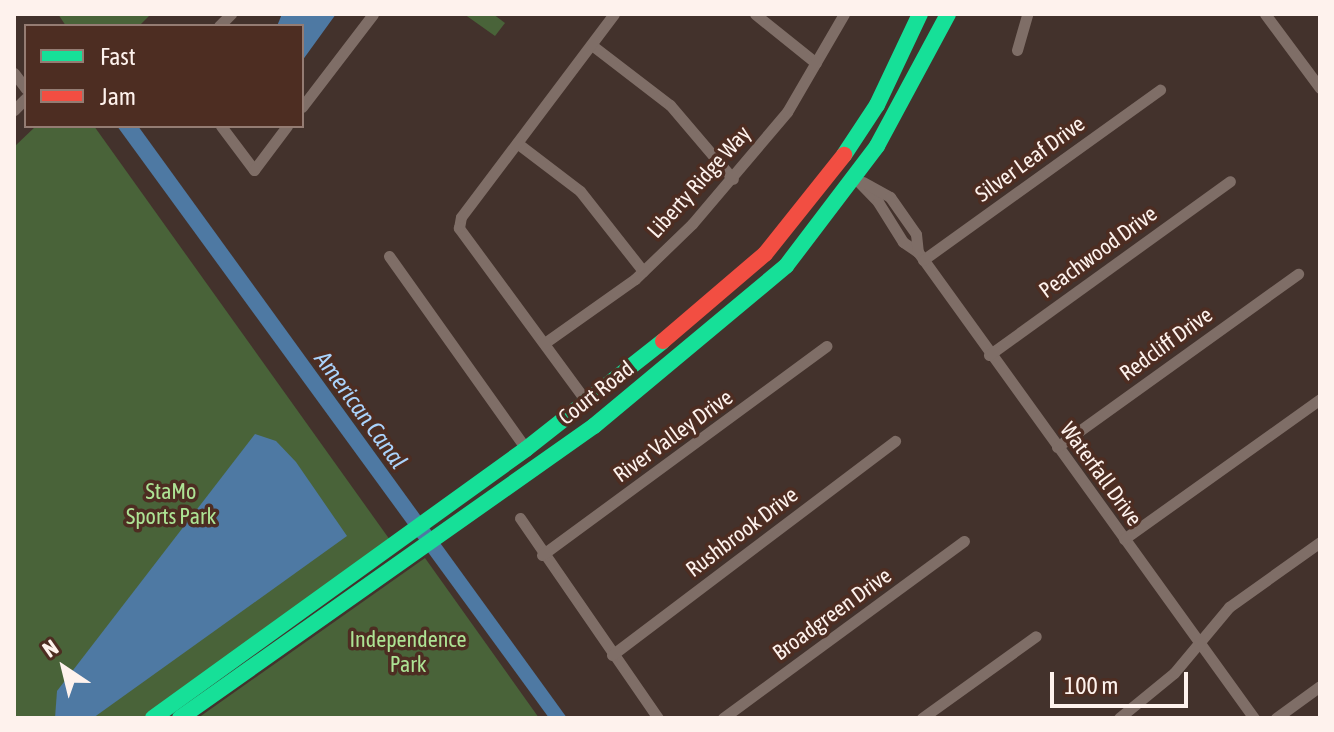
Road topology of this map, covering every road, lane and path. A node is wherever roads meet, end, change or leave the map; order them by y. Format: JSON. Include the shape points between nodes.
{"nodes":[{"id":1,"x":373,"y":14,"type":"edge"},
{"id":2,"x":614,"y":14,"type":"edge"},
{"id":3,"x":755,"y":14,"type":"edge"},
{"id":4,"x":844,"y":14,"type":"edge"},
{"id":5,"x":920,"y":14,"type":"edge"},
{"id":6,"x":948,"y":14,"type":"edge"},
{"id":7,"x":1027,"y":14,"type":"edge"},
{"id":8,"x":1265,"y":14,"type":"edge"},
{"id":9,"x":593,"y":46,"type":"junction"},
{"id":10,"x":1017,"y":50,"type":"dead end"},
{"id":11,"x":816,"y":63,"type":"junction"},
{"id":12,"x":1320,"y":88,"type":"edge"},
{"id":13,"x":1160,"y":90,"type":"dead end"},
{"id":14,"x":304,"y":104,"type":"edge"},
{"id":15,"x":222,"y":128,"type":"edge"},
{"id":16,"x":286,"y":128,"type":"edge"},
{"id":17,"x":517,"y":143,"type":"junction"},
{"id":18,"x":837,"y":166,"type":"junction"},
{"id":19,"x":855,"y":178,"type":"junction"},
{"id":20,"x":733,"y":179,"type":"junction"},
{"id":21,"x":1230,"y":181,"type":"dead end"},
{"id":22,"x":389,"y":256,"type":"dead end"},
{"id":23,"x":921,"y":256,"type":"junction"},
{"id":24,"x":643,"y":271,"type":"junction"},
{"id":25,"x":1298,"y":274,"type":"dead end"},
{"id":26,"x":546,"y":342,"type":"junction"},
{"id":27,"x":826,"y":346,"type":"dead end"},
{"id":28,"x":989,"y":355,"type":"junction"},
{"id":29,"x":1320,"y":399,"type":"edge"},
{"id":30,"x":586,"y":401,"type":"junction"},
{"id":31,"x":895,"y":441,"type":"dead end"},
{"id":32,"x":1057,"y":447,"type":"junction"},
{"id":33,"x":526,"y":449,"type":"junction"},
{"id":34,"x":520,"y":518,"type":"dead end"},
{"id":35,"x":432,"y":526,"type":"junction"},
{"id":36,"x":1124,"y":539,"type":"junction"},
{"id":37,"x":964,"y":541,"type":"dead end"},
{"id":38,"x":1320,"y":542,"type":"edge"},
{"id":39,"x":542,"y":555,"type":"junction"},
{"id":40,"x":310,"y":615,"type":"junction"},
{"id":41,"x":1036,"y":636,"type":"dead end"},
{"id":42,"x":1197,"y":640,"type":"junction"},
{"id":43,"x":612,"y":655,"type":"junction"},
{"id":44,"x":1320,"y":686,"type":"edge"},
{"id":45,"x":153,"y":718,"type":"edge"},
{"id":46,"x":180,"y":718,"type":"edge"},
{"id":47,"x":658,"y":718,"type":"edge"},
{"id":48,"x":723,"y":718,"type":"edge"},
{"id":49,"x":922,"y":718,"type":"edge"},
{"id":50,"x":1119,"y":718,"type":"edge"},
{"id":51,"x":1254,"y":718,"type":"edge"},
{"id":52,"x":1276,"y":718,"type":"edge"}],
"edges":[{"from":1,"to":14,"type":"street"},
{"from":2,"to":9,"type":"street"},
{"from":3,"to":11,"type":"street"},
{"from":4,"to":11,"type":"street","name":"Liberty Ridge Way"},
{"from":5,"to":18,"type":"main road","name":"Court Road","via":[[877,105]]},
{"from":6,"to":19,"type":"main road","name":"Court Road","via":[[898,112]]},
{"from":7,"to":10,"type":"street"},
{"from":8,"to":12,"type":"street"},
{"from":9,"to":17,"type":"street"},
{"from":9,"to":20,"type":"street","via":[[670,105]]},
{"from":11,"to":20,"type":"street","name":"Liberty Ridge Way","via":[[787,112]]},
{"from":13,"to":23,"type":"street","name":"Silver Leaf Drive"},
{"from":15,"to":16,"type":"street","via":[[254,170]]},
{"from":17,"to":24,"type":"street","via":[[580,191]]},
{"from":17,"to":26,"type":"street","via":[[461,217],[459,228]]},
{"from":18,"to":19,"type":"main road"},
{"from":18,"to":30,"type":"main road","name":"Court Road","via":[[729,289]]},
{"from":19,"to":23,"type":"street","name":"Waterfall Drive","via":[[903,242]]},
{"from":19,"to":35,"type":"main road","name":"Court Road","via":[[786,266],[594,426]]},
{"from":20,"to":24,"type":"street","name":"Liberty Ridge Way"},
{"from":21,"to":28,"type":"street","name":"Peachwood Drive"},
{"from":22,"to":33,"type":"street"},
{"from":23,"to":28,"type":"street","name":"Waterfall Drive"},
{"from":24,"to":26,"type":"street","name":"Liberty Ridge Way"},
{"from":25,"to":32,"type":"street","name":"Redcliff Drive"},
{"from":26,"to":30,"type":"street"},
{"from":27,"to":39,"type":"street","name":"River Valley Drive"},
{"from":28,"to":32,"type":"street","name":"Waterfall Drive"},
{"from":29,"to":36,"type":"street"},
{"from":30,"to":33,"type":"main road","name":"Court Road"},
{"from":31,"to":43,"type":"street","name":"Rushbrook Drive"},
{"from":32,"to":36,"type":"street","name":"Waterfall Drive"},
{"from":33,"to":35,"type":"main road","name":"Court Road"},
{"from":34,"to":39,"type":"street"},
{"from":35,"to":40,"type":"main road","name":"Court Road"},
{"from":36,"to":42,"type":"street","name":"Waterfall Drive"},
{"from":37,"to":48,"type":"street","name":"Broadgreen Drive"},
{"from":38,"to":42,"type":"street","via":[[1229,607]]},
{"from":39,"to":43,"type":"street"},
{"from":40,"to":45,"type":"main road","name":"Court Road"},
{"from":40,"to":46,"type":"main road","name":"Court Road"},
{"from":41,"to":49,"type":"street"},
{"from":42,"to":50,"type":"street","via":[[1174,673]]},
{"from":42,"to":51,"type":"street","name":"Waterfall Drive"},
{"from":43,"to":47,"type":"street"},
{"from":44,"to":52,"type":"street"}]}
